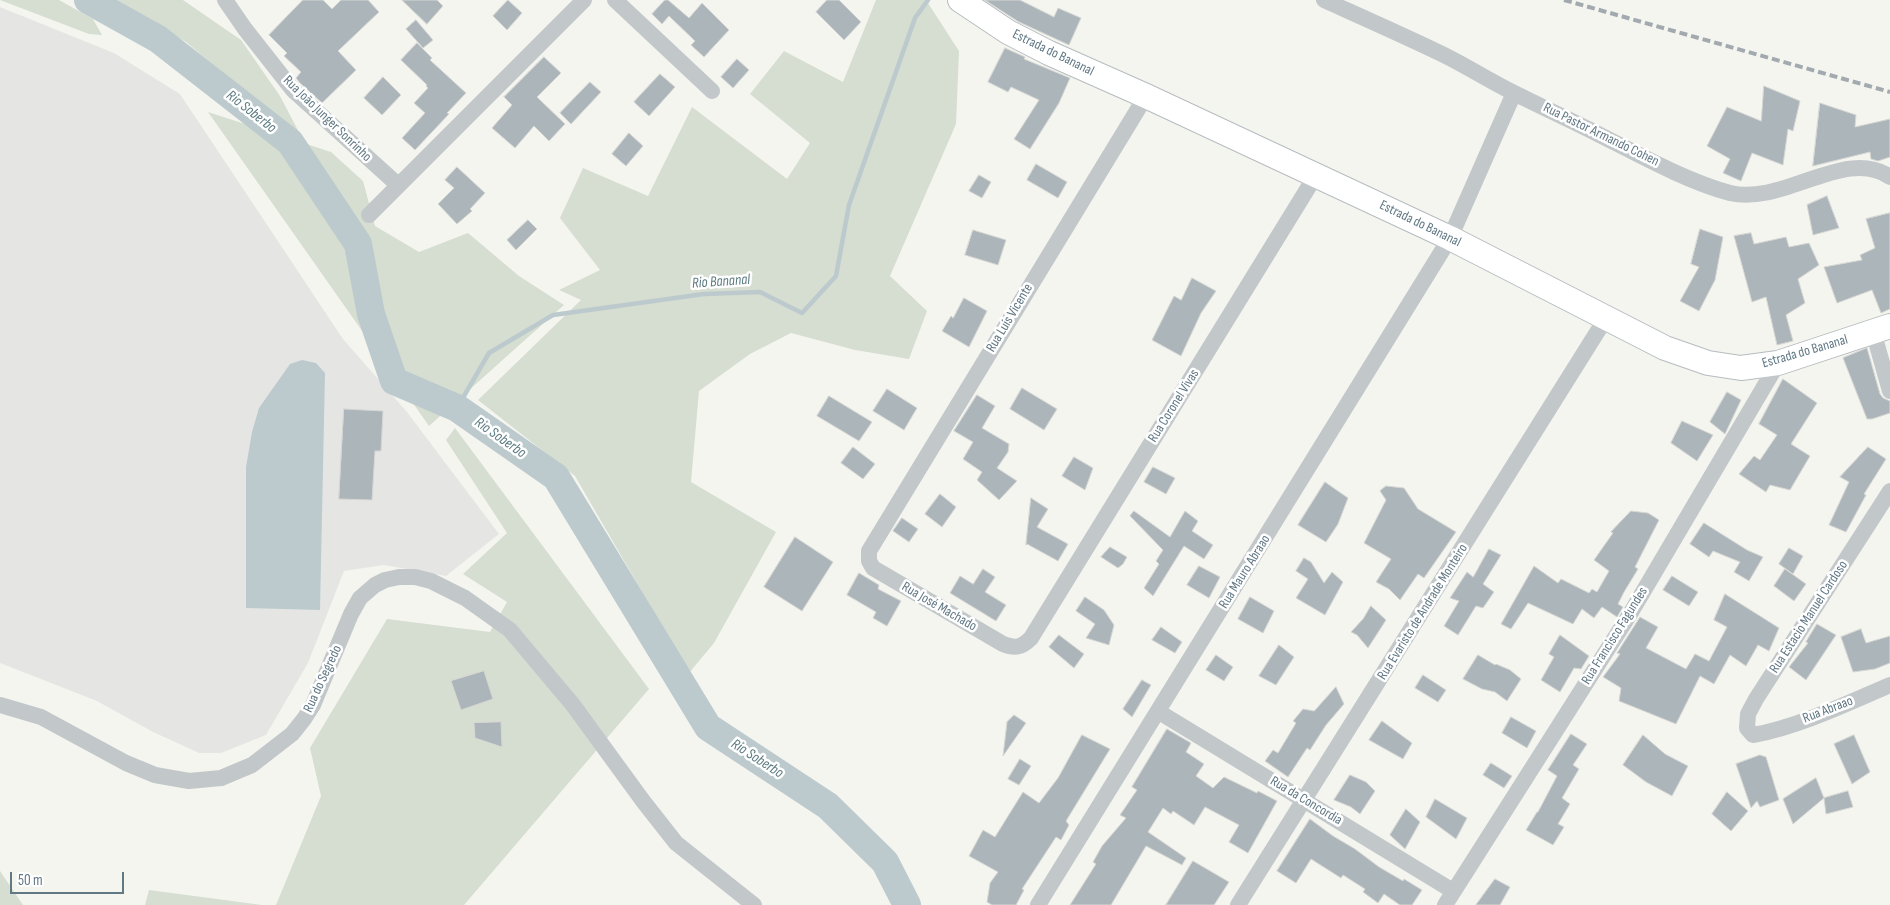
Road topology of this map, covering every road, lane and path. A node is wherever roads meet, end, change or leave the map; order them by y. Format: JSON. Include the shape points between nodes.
{"nodes":[{"id":1,"x":225,"y":0,"type":"edge"},
{"id":2,"x":584,"y":0,"type":"edge"},
{"id":3,"x":615,"y":0,"type":"edge"},
{"id":4,"x":1324,"y":0,"type":"edge"},
{"id":5,"x":970,"y":3,"type":"edge"},
{"id":6,"x":712,"y":91,"type":"dead end"},
{"id":7,"x":1514,"y":93,"type":"junction"},
{"id":8,"x":1146,"y":96,"type":"junction"},
{"id":9,"x":1316,"y":174,"type":"junction"},
{"id":10,"x":1890,"y":178,"type":"edge"},
{"id":11,"x":398,"y":186,"type":"junction"},
{"id":12,"x":369,"y":215,"type":"dead end"},
{"id":13,"x":1450,"y":238,"type":"junction"},
{"id":14,"x":1606,"y":318,"type":"junction"},
{"id":15,"x":1882,"y":329,"type":"edge"},
{"id":16,"x":1778,"y":362,"type":"junction"},
{"id":17,"x":1890,"y":391,"type":"edge"},
{"id":18,"x":1890,"y":491,"type":"edge"},
{"id":19,"x":874,"y":541,"type":"joint"},
{"id":20,"x":1031,"y":638,"type":"joint"},
{"id":21,"x":1890,"y":685,"type":"edge"},
{"id":22,"x":0,"y":704,"type":"edge"},
{"id":23,"x":1158,"y":712,"type":"junction"},
{"id":24,"x":1766,"y":732,"type":"joint"},
{"id":25,"x":1305,"y":800,"type":"junction"},
{"id":26,"x":1449,"y":898,"type":"edge"},
{"id":27,"x":754,"y":905,"type":"edge"},
{"id":28,"x":1038,"y":905,"type":"edge"},
{"id":29,"x":1238,"y":905,"type":"edge"}],
"edges":[{"from":1,"to":11,"type":"street","name":"Rua João Junger Sonrinho","via":[[293,90]]},
{"from":2,"to":11,"type":"street"},
{"from":3,"to":6,"type":"street"},
{"from":4,"to":7,"type":"street","name":"Rua Pastor Armando Cohen","via":[[1444,55]]},
{"from":5,"to":8,"type":"main road","name":"Estrada do Bananal","via":[[1008,32]]},
{"from":7,"to":10,"type":"street","name":"Rua Pastor Armando Cohen","via":[[1662,165],[1732,193],[1771,193],[1838,171],[1867,168]]},
{"from":7,"to":13,"type":"street","name":"Rua Mauro Abraao"},
{"from":8,"to":9,"type":"main road","name":"Estrada do Bananal"},
{"from":8,"to":19,"type":"street","name":"Rua Luís Vicente"},
{"from":9,"to":13,"type":"main road","name":"Estrada do Bananal"},
{"from":9,"to":20,"type":"street","name":"Rua Coronel Vivas"},
{"from":11,"to":12,"type":"street"},
{"from":13,"to":14,"type":"main road","name":"Estrada do Bananal"},
{"from":13,"to":23,"type":"street","name":"Rua Mauro Abraao"},
{"from":14,"to":16,"type":"main road","name":"Estrada do Bananal","via":[[1665,348],[1708,363],[1740,368]]},
{"from":14,"to":25,"type":"street","name":"Rua Evaristo de Andrade Monteiro"},
{"from":15,"to":16,"type":"main road","name":"Estrada do Bananal"},
{"from":15,"to":17,"type":"street"},
{"from":16,"to":26,"type":"street","name":"Rua Francisco Fagundes","via":[[1630,614]]},
{"from":18,"to":24,"type":"street","name":"Rua Estacio Manuel Cardoso","via":[[1748,714],[1747,728],[1753,735]]},
{"from":19,"to":20,"type":"street","name":"Rua José Machado","via":[[868,551],[873,568],[1013,648],[1023,646]]},
{"from":21,"to":24,"type":"street","name":"Rua Abraao"},
{"from":22,"to":27,"type":"street","name":"Rua do Segredo","via":[[41,717],[155,775],[189,781],[221,778],[252,765],[292,734],[313,705],[360,598],[385,580],[415,576],[465,598],[510,630],[573,705],[676,843]]},
{"from":23,"to":25,"type":"street","name":"Rua da Concordia"},
{"from":23,"to":28,"type":"street","name":"Rua Mauro Abraao"},
{"from":25,"to":26,"type":"street","name":"Rua da Concordia"},
{"from":25,"to":29,"type":"street","name":"Rua Evaristo de Andrade Monteiro"}]}
